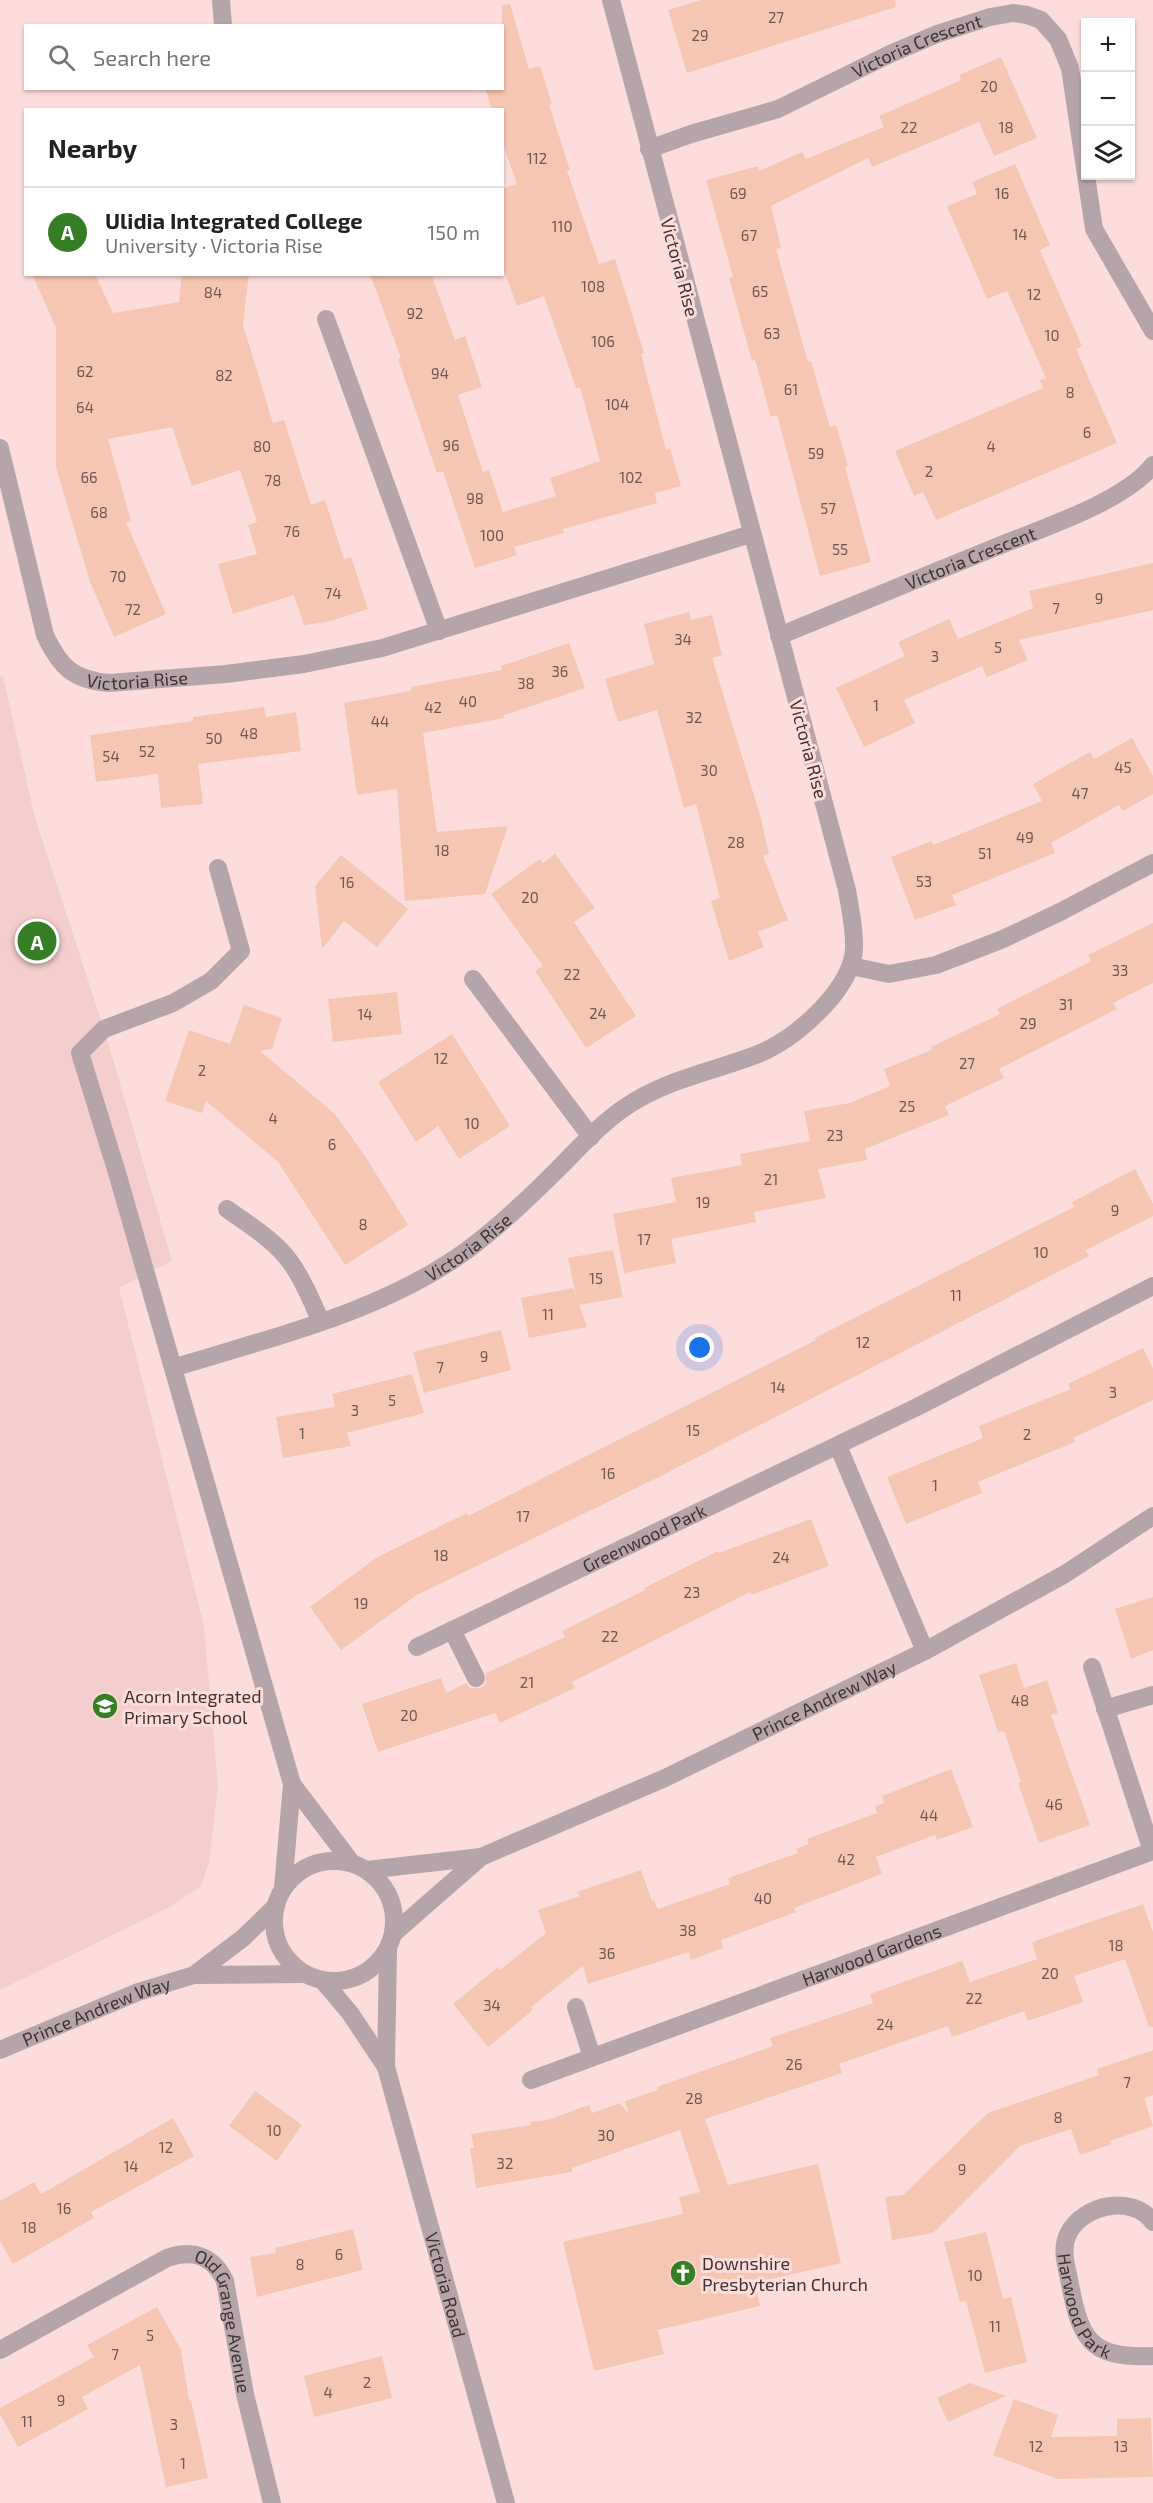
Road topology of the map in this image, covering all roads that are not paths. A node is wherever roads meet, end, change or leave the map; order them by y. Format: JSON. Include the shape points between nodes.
{"nodes":[{"id":1,"x":221,"y":0,"type":"edge"},
{"id":2,"x":610,"y":0,"type":"edge"},
{"id":3,"x":223,"y":24,"type":"edge"},
{"id":4,"x":649,"y":149,"type":"junction"},
{"id":5,"x":326,"y":319,"type":"dead end"},
{"id":6,"x":1153,"y":330,"type":"edge"},
{"id":7,"x":0,"y":448,"type":"edge"},
{"id":8,"x":1153,"y":465,"type":"edge"},
{"id":9,"x":751,"y":534,"type":"junction"},
{"id":10,"x":439,"y":631,"type":"junction"},
{"id":11,"x":779,"y":636,"type":"junction"},
{"id":12,"x":1153,"y":863,"type":"edge"},
{"id":13,"x":218,"y":868,"type":"dead end"},
{"id":14,"x":851,"y":966,"type":"junction"},
{"id":15,"x":473,"y":978,"type":"dead end"},
{"id":16,"x":591,"y":1137,"type":"junction"},
{"id":17,"x":227,"y":1209,"type":"dead end"},
{"id":18,"x":1153,"y":1286,"type":"edge"},
{"id":19,"x":321,"y":1322,"type":"junction"},
{"id":20,"x":172,"y":1368,"type":"junction"},
{"id":21,"x":838,"y":1446,"type":"junction"},
{"id":22,"x":1153,"y":1516,"type":"edge"},
{"id":23,"x":452,"y":1630,"type":"junction"},
{"id":24,"x":417,"y":1647,"type":"dead end"},
{"id":25,"x":925,"y":1651,"type":"junction"},
{"id":26,"x":1092,"y":1667,"type":"dead end"},
{"id":27,"x":476,"y":1678,"type":"dead end"},
{"id":28,"x":1153,"y":1695,"type":"edge"},
{"id":29,"x":1105,"y":1709,"type":"junction"},
{"id":30,"x":292,"y":1784,"type":"junction"},
{"id":31,"x":1153,"y":1851,"type":"edge"},
{"id":32,"x":481,"y":1857,"type":"junction"},
{"id":33,"x":359,"y":1866,"type":"junction"},
{"id":34,"x":283,"y":1888,"type":"junction"},
{"id":35,"x":275,"y":1907,"type":"junction"},
{"id":36,"x":394,"y":1933,"type":"junction"},
{"id":37,"x":388,"y":1951,"type":"junction"},
{"id":38,"x":305,"y":1974,"type":"junction"},
{"id":39,"x":194,"y":1975,"type":"junction"},
{"id":40,"x":323,"y":1981,"type":"junction"},
{"id":41,"x":576,"y":2007,"type":"dead end"},
{"id":42,"x":0,"y":2050,"type":"edge"},
{"id":43,"x":592,"y":2057,"type":"junction"},
{"id":44,"x":386,"y":2067,"type":"junction"},
{"id":45,"x":531,"y":2080,"type":"dead end"},
{"id":46,"x":1152,"y":2218,"type":"edge"},
{"id":47,"x":0,"y":2350,"type":"edge"},
{"id":48,"x":1153,"y":2356,"type":"edge"},
{"id":49,"x":272,"y":2503,"type":"edge"},
{"id":50,"x":506,"y":2503,"type":"edge"}],
"edges":[{"from":1,"to":3,"type":"street"},
{"from":2,"to":4,"type":"street","name":"Victoria Rise"},
{"from":4,"to":6,"type":"street","name":"Victoria Crescent","via":[[778,109],[937,34],[1012,13],[1041,20],[1058,39],[1070,68],[1094,229]]},
{"from":4,"to":9,"type":"street","name":"Victoria Rise"},
{"from":5,"to":10,"type":"street"},
{"from":7,"to":10,"type":"street","name":"Victoria Rise","via":[[45,635],[55,657],[72,673],[91,681],[226,675],[304,664]]},
{"from":8,"to":11,"type":"street","name":"Victoria Crescent","via":[[1127,489],[1073,515]]},
{"from":9,"to":10,"type":"street","name":"Victoria Rise"},
{"from":9,"to":11,"type":"street","name":"Victoria Rise"},
{"from":11,"to":14,"type":"street","name":"Victoria Rise","via":[[847,890],[854,931]]},
{"from":12,"to":14,"type":"street","via":[[1050,917],[936,965],[889,975]]},
{"from":13,"to":20,"type":"street","via":[[241,951],[211,981],[173,1003],[104,1029],[80,1053]]},
{"from":14,"to":16,"type":"street","name":"Victoria Rise","via":[[824,1007],[782,1041],[754,1055],[657,1089],[627,1106]]},
{"from":15,"to":16,"type":"street"},
{"from":16,"to":19,"type":"street","name":"Victoria Rise","via":[[528,1199],[465,1251],[409,1285]]},
{"from":17,"to":19,"type":"street","via":[[272,1242],[290,1262]]},
{"from":18,"to":21,"type":"street","name":"Greenwood Park"},
{"from":19,"to":20,"type":"street","name":"Victoria Rise"},
{"from":20,"to":30,"type":"street"},
{"from":21,"to":23,"type":"street","name":"Greenwood Park"},
{"from":21,"to":25,"type":"street"},
{"from":22,"to":25,"type":"street","name":"Prince Andrew Way","via":[[1065,1574]]},
{"from":23,"to":24,"type":"street","name":"Greenwood Park"},
{"from":23,"to":27,"type":"street"},
{"from":25,"to":32,"type":"street","name":"Prince Andrew Way","via":[[665,1778]]},
{"from":26,"to":29,"type":"street","name":"Harwood Gardens"},
{"from":28,"to":29,"type":"street"},
{"from":29,"to":31,"type":"street","name":"Harwood Gardens"},
{"from":30,"to":33,"type":"street"},
{"from":30,"to":34,"type":"street"},
{"from":31,"to":43,"type":"street","name":"Harwood Gardens"},
{"from":32,"to":33,"type":"street","name":"Prince Andrew Way"},
{"from":32,"to":36,"type":"street","name":"Prince Andrew Way"},
{"from":33,"to":34,"type":"street","via":[[333,1860],[316,1863],[297,1872]]},
{"from":33,"to":36,"type":"street","via":[[381,1881],[390,1896],[395,1914]]},
{"from":34,"to":35,"type":"street"},
{"from":35,"to":38,"type":"street","via":[[279,1947],[290,1963]]},
{"from":35,"to":39,"type":"street","name":"Prince Andrew Way","via":[[243,1938]]},
{"from":36,"to":37,"type":"street"},
{"from":37,"to":40,"type":"street","via":[[376,1966],[360,1976]]},
{"from":37,"to":44,"type":"street","name":"Victoria Road"},
{"from":38,"to":39,"type":"street","name":"Prince Andrew Way"},
{"from":38,"to":40,"type":"street"},
{"from":39,"to":42,"type":"street","name":"Prince Andrew Way","via":[[138,1992]]},
{"from":40,"to":44,"type":"street","name":"Victoria Road"},
{"from":41,"to":43,"type":"street"},
{"from":43,"to":45,"type":"street","name":"Harwood Gardens"},
{"from":44,"to":50,"type":"street","name":"Victoria Road"},
{"from":46,"to":48,"type":"street","name":"Harwood Park","via":[[1130,2206],[1090,2213],[1070,2232],[1065,2254],[1074,2308],[1088,2338],[1112,2354]]},
{"from":47,"to":49,"type":"street","name":"Old Grange Avenue","via":[[166,2258],[189,2253],[207,2258],[225,2281],[245,2394]]}]}
